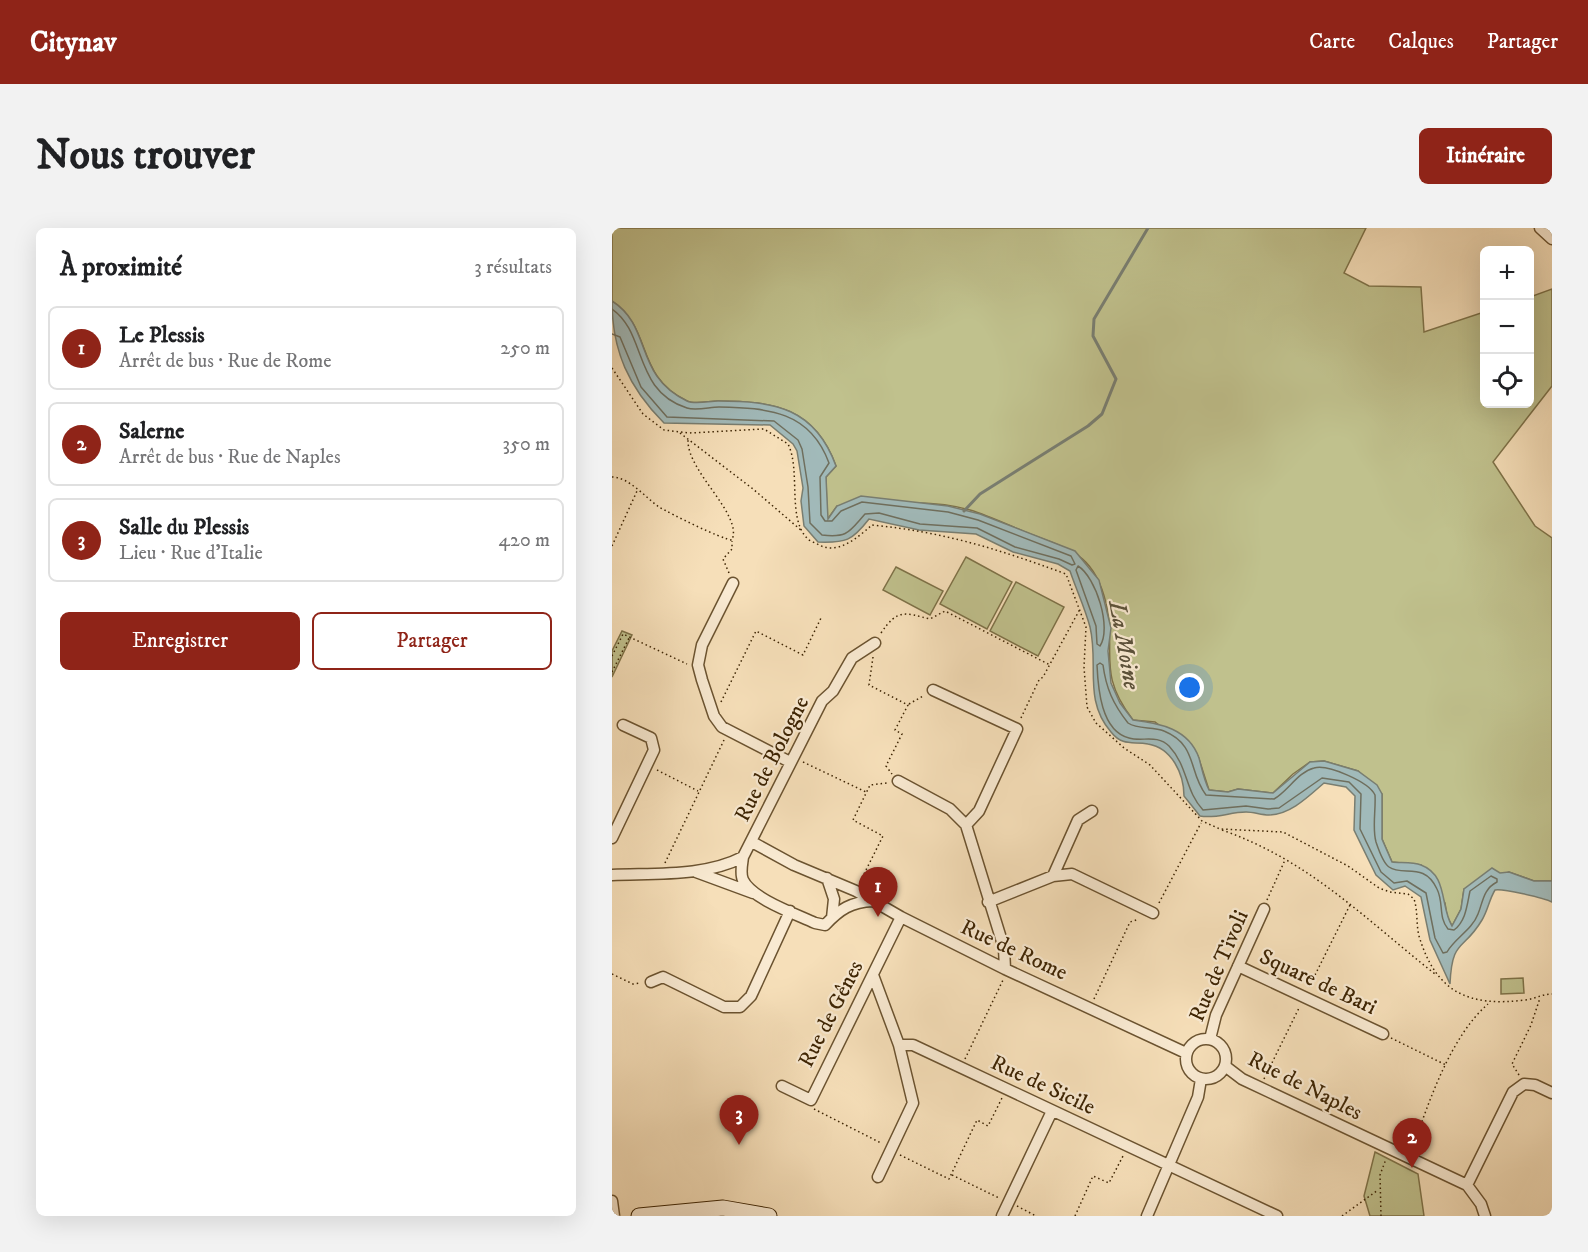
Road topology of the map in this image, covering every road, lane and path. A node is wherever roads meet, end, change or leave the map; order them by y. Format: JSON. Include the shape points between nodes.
{"nodes":[{"id":1,"x":1540,"y":228,"type":"edge"},
{"id":2,"x":1552,"y":239,"type":"edge"},
{"id":3,"x":612,"y":368,"type":"edge"},
{"id":4,"x":679,"y":432,"type":"junction"},
{"id":5,"x":688,"y":441,"type":"junction"},
{"id":6,"x":612,"y":477,"type":"edge"},
{"id":7,"x":637,"y":490,"type":"junction"},
{"id":8,"x":805,"y":534,"type":"junction"},
{"id":9,"x":732,"y":540,"type":"junction"},
{"id":10,"x":612,"y":546,"type":"edge"},
{"id":11,"x":733,"y":583,"type":"joint"},
{"id":12,"x":1081,"y":609,"type":"junction"},
{"id":13,"x":821,"y":618,"type":"dead end"},
{"id":14,"x":629,"y":637,"type":"junction"},
{"id":15,"x":875,"y":643,"type":"junction"},
{"id":16,"x":612,"y":656,"type":"edge"},
{"id":17,"x":698,"y":665,"type":"junction"},
{"id":18,"x":1050,"y":665,"type":"junction"},
{"id":19,"x":612,"y":672,"type":"edge"},
{"id":20,"x":933,"y":690,"type":"joint"},
{"id":21,"x":908,"y":705,"type":"junction"},
{"id":22,"x":714,"y":716,"type":"junction"},
{"id":23,"x":623,"y":725,"type":"dead end"},
{"id":24,"x":1017,"y":729,"type":"junction"},
{"id":25,"x":728,"y":731,"type":"junction"},
{"id":26,"x":791,"y":759,"type":"junction"},
{"id":27,"x":646,"y":764,"type":"junction"},
{"id":28,"x":898,"y":781,"type":"junction"},
{"id":29,"x":699,"y":791,"type":"junction"},
{"id":30,"x":867,"y":793,"type":"junction"},
{"id":31,"x":1092,"y":811,"type":"dead end"},
{"id":32,"x":966,"y":825,"type":"junction"},
{"id":33,"x":1220,"y":829,"type":"junction"},
{"id":34,"x":612,"y":838,"type":"edge"},
{"id":35,"x":752,"y":842,"type":"junction"},
{"id":36,"x":743,"y":857,"type":"junction"},
{"id":37,"x":1286,"y":859,"type":"junction"},
{"id":38,"x":693,"y":871,"type":"junction"},
{"id":39,"x":663,"y":872,"type":"junction"},
{"id":40,"x":612,"y":875,"type":"edge"},
{"id":41,"x":1053,"y":876,"type":"junction"},
{"id":42,"x":827,"y":878,"type":"junction"},
{"id":43,"x":856,"y":891,"type":"junction"},
{"id":44,"x":753,"y":893,"type":"junction"},
{"id":45,"x":873,"y":901,"type":"junction"},
{"id":46,"x":988,"y":902,"type":"junction"},
{"id":47,"x":1264,"y":909,"type":"joint"},
{"id":48,"x":790,"y":911,"type":"junction"},
{"id":49,"x":1153,"y":913,"type":"dead end"},
{"id":50,"x":901,"y":917,"type":"junction"},
{"id":51,"x":832,"y":918,"type":"junction"},
{"id":52,"x":1238,"y":966,"type":"junction"},
{"id":53,"x":1005,"y":969,"type":"junction"},
{"id":54,"x":612,"y":974,"type":"edge"},
{"id":55,"x":873,"y":975,"type":"junction"},
{"id":56,"x":1435,"y":975,"type":"junction"},
{"id":57,"x":651,"y":982,"type":"joint"},
{"id":58,"x":1552,"y":994,"type":"edge"},
{"id":59,"x":1541,"y":996,"type":"junction"},
{"id":60,"x":1489,"y":1003,"type":"junction"},
{"id":61,"x":1383,"y":1034,"type":"joint"},
{"id":62,"x":1210,"y":1039,"type":"junction"},
{"id":63,"x":899,"y":1045,"type":"junction"},
{"id":64,"x":1186,"y":1053,"type":"junction"},
{"id":65,"x":1447,"y":1065,"type":"junction"},
{"id":66,"x":1225,"y":1066,"type":"junction"},
{"id":67,"x":960,"y":1068,"type":"junction"},
{"id":68,"x":1201,"y":1079,"type":"junction"},
{"id":69,"x":1524,"y":1084,"type":"junction"},
{"id":70,"x":782,"y":1086,"type":"dead end"},
{"id":71,"x":1006,"y":1089,"type":"junction"},
{"id":72,"x":1552,"y":1093,"type":"edge"},
{"id":73,"x":811,"y":1100,"type":"junction"},
{"id":74,"x":1052,"y":1111,"type":"junction"},
{"id":75,"x":1127,"y":1147,"type":"junction"},
{"id":76,"x":1389,"y":1149,"type":"junction"},
{"id":77,"x":891,"y":1151,"type":"junction"},
{"id":78,"x":1409,"y":1159,"type":"junction"},
{"id":79,"x":1169,"y":1167,"type":"junction"},
{"id":80,"x":951,"y":1175,"type":"junction"},
{"id":81,"x":878,"y":1177,"type":"dead end"},
{"id":82,"x":1467,"y":1185,"type":"junction"},
{"id":83,"x":1379,"y":1190,"type":"junction"},
{"id":84,"x":612,"y":1201,"type":"edge"},
{"id":85,"x":1008,"y":1202,"type":"junction"},
{"id":86,"x":711,"y":1212,"type":"edge"},
{"id":87,"x":614,"y":1216,"type":"edge"},
{"id":88,"x":639,"y":1216,"type":"edge"},
{"id":89,"x":769,"y":1216,"type":"edge"},
{"id":90,"x":1002,"y":1216,"type":"edge"},
{"id":91,"x":1036,"y":1216,"type":"edge"},
{"id":92,"x":1075,"y":1216,"type":"edge"},
{"id":93,"x":1147,"y":1216,"type":"edge"},
{"id":94,"x":1277,"y":1216,"type":"edge"},
{"id":95,"x":1342,"y":1216,"type":"edge"},
{"id":96,"x":1381,"y":1216,"type":"edge"},
{"id":97,"x":1485,"y":1216,"type":"edge"}],
"edges":[{"from":1,"to":2,"type":"street"},
{"from":3,"to":4,"type":"path","via":[[643,414],[664,430]]},
{"from":4,"to":5,"type":"path"},
{"from":4,"to":8,"type":"path","via":[[764,429],[788,444],[795,464],[799,521]]},
{"from":5,"to":8,"type":"path"},
{"from":5,"to":9,"type":"path","via":[[701,476],[732,520]]},
{"from":6,"to":7,"type":"path"},
{"from":7,"to":9,"type":"path","via":[[680,519]]},
{"from":7,"to":10,"type":"path"},
{"from":8,"to":12,"type":"path","via":[[824,547],[845,546],[872,525],[968,540],[1066,574]]},
{"from":9,"to":11,"type":"path","via":[[732,549],[723,559]]},
{"from":11,"to":17,"type":"street","via":[[702,645]]},
{"from":12,"to":18,"type":"path"},
{"from":12,"to":33,"type":"path","via":[[1086,627],[1083,667],[1087,706],[1096,723],[1150,765],[1202,821]]},
{"from":13,"to":22,"type":"path","via":[[803,655],[756,631]]},
{"from":14,"to":16,"type":"path","via":[[623,634]]},
{"from":14,"to":17,"type":"path","via":[[686,664]]},
{"from":14,"to":19,"type":"path"},
{"from":15,"to":18,"type":"path","via":[[897,615],[908,612],[930,619],[945,611]]},
{"from":15,"to":21,"type":"path","via":[[869,685]]},
{"from":15,"to":26,"type":"street","name":"Rue de Bologne","via":[[852,658],[833,691],[822,701]]},
{"from":17,"to":22,"type":"street"},
{"from":18,"to":24,"type":"path","via":[[1038,680]]},
{"from":20,"to":21,"type":"path"},
{"from":20,"to":24,"type":"street"},
{"from":21,"to":28,"type":"path","via":[[895,730],[902,734],[886,766]]},
{"from":22,"to":25,"type":"street"},
{"from":23,"to":27,"type":"street","via":[[645,734],[654,743]]},
{"from":24,"to":32,"type":"street","via":[[980,812]]},
{"from":25,"to":26,"type":"street"},
{"from":25,"to":29,"type":"path"},
{"from":26,"to":30,"type":"path"},
{"from":26,"to":35,"type":"street","name":"Rue de Bologne"},
{"from":27,"to":29,"type":"path"},
{"from":27,"to":34,"type":"street"},
{"from":28,"to":30,"type":"path","via":[[870,785]]},
{"from":28,"to":32,"type":"street","via":[[950,809]]},
{"from":29,"to":39,"type":"path"},
{"from":30,"to":43,"type":"path","via":[[852,820],[883,836]]},
{"from":31,"to":41,"type":"street","via":[[1078,820]]},
{"from":32,"to":46,"type":"street"},
{"from":33,"to":37,"type":"path","via":[[1254,841]]},
{"from":33,"to":56,"type":"path","via":[[1283,831],[1379,888],[1408,894],[1414,899],[1419,936]]},
{"from":35,"to":36,"type":"street","name":"Rue de Bologne"},
{"from":35,"to":42,"type":"street","name":"Rue de Rome"},
{"from":36,"to":38,"type":"street","via":[[726,866]]},
{"from":36,"to":44,"type":"street","via":[[742,879]]},
{"from":37,"to":47,"type":"path"},
{"from":37,"to":56,"type":"path","via":[[1330,886]]},
{"from":38,"to":39,"type":"street"},
{"from":38,"to":44,"type":"street"},
{"from":39,"to":40,"type":"street"},
{"from":41,"to":46,"type":"street"},
{"from":41,"to":49,"type":"street","via":[[1072,874]]},
{"from":42,"to":43,"type":"street","name":"Rue de Rome"},
{"from":42,"to":51,"type":"street","via":[[834,899]]},
{"from":43,"to":45,"type":"street","name":"Rue de Rome"},
{"from":44,"to":48,"type":"street"},
{"from":45,"to":50,"type":"street","name":"Rue de Rome"},
{"from":45,"to":51,"type":"street","via":[[847,906]]},
{"from":46,"to":53,"type":"street","via":[[1004,948]]},
{"from":47,"to":52,"type":"street","name":"Rue de Tivoli"},
{"from":48,"to":51,"type":"street","via":[[825,925]]},
{"from":48,"to":57,"type":"street","via":[[751,996],[740,1007],[724,1007],[663,977]]},
{"from":50,"to":53,"type":"street","name":"Rue de Rome"},
{"from":50,"to":55,"type":"street","name":"Rue de Gênes"},
{"from":52,"to":61,"type":"street","name":"Square de Bari"},
{"from":52,"to":62,"type":"street","name":"Rue de Tivoli","via":[[1215,1014]]},
{"from":53,"to":64,"type":"street","name":"Rue de Rome"},
{"from":53,"to":67,"type":"path","via":[[1001,987]]},
{"from":54,"to":57,"type":"path","via":[[633,984]]},
{"from":55,"to":63,"type":"street"},
{"from":55,"to":73,"type":"street","name":"Rue de Gênes"},
{"from":56,"to":60,"type":"path","via":[[1459,993]]},
{"from":58,"to":59,"type":"path"},
{"from":59,"to":60,"type":"path"},
{"from":59,"to":69,"type":"path","via":[[1512,1064]]},
{"from":60,"to":65,"type":"path","via":[[1479,1011]]},
{"from":61,"to":65,"type":"path"},
{"from":62,"to":64,"type":"street","via":[[1198,1040]]},
{"from":62,"to":66,"type":"street","via":[[1222,1046],[1227,1059]]},
{"from":63,"to":67,"type":"street","name":"Rue de Sicile","via":[[913,1045]]},
{"from":63,"to":77,"type":"street","via":[[913,1103]]},
{"from":64,"to":68,"type":"street","via":[[1190,1072]]},
{"from":65,"to":78,"type":"path","via":[[1427,1106]]},
{"from":66,"to":68,"type":"street","via":[[1218,1075]]},
{"from":66,"to":76,"type":"street","name":"Rue de Naples","via":[[1242,1079]]},
{"from":67,"to":71,"type":"street","name":"Rue de Sicile"},
{"from":68,"to":79,"type":"street","via":[[1198,1097]]},
{"from":69,"to":72,"type":"street"},
{"from":69,"to":82,"type":"street","via":[[1513,1092]]},
{"from":70,"to":73,"type":"street","name":"Rue de Gênes"},
{"from":71,"to":74,"type":"street","name":"Rue de Sicile"},
{"from":71,"to":80,"type":"path","via":[[988,1126],[977,1120]]},
{"from":73,"to":77,"type":"path","via":[[815,1112]]},
{"from":74,"to":75,"type":"street","name":"Rue de Sicile"},
{"from":74,"to":85,"type":"street"},
{"from":75,"to":79,"type":"street","name":"Rue de Sicile"},
{"from":75,"to":92,"type":"path","via":[[1109,1183],[1093,1176]]},
{"from":76,"to":78,"type":"street","name":"Rue de Naples"},
{"from":76,"to":83,"type":"path"},
{"from":77,"to":80,"type":"path","via":[[949,1179]]},
{"from":77,"to":81,"type":"street"},
{"from":78,"to":82,"type":"street","name":"Rue de Naples"},
{"from":79,"to":93,"type":"street"},
{"from":79,"to":94,"type":"street","name":"Rue de Sicile"},
{"from":80,"to":85,"type":"path"},
{"from":82,"to":97,"type":"street"},
{"from":83,"to":95,"type":"path"},
{"from":83,"to":96,"type":"path"},
{"from":84,"to":87,"type":"street"},
{"from":85,"to":90,"type":"street"},
{"from":85,"to":91,"type":"path"},
{"from":86,"to":88,"type":"street"},
{"from":86,"to":89,"type":"street","via":[[740,1210]]}]}
